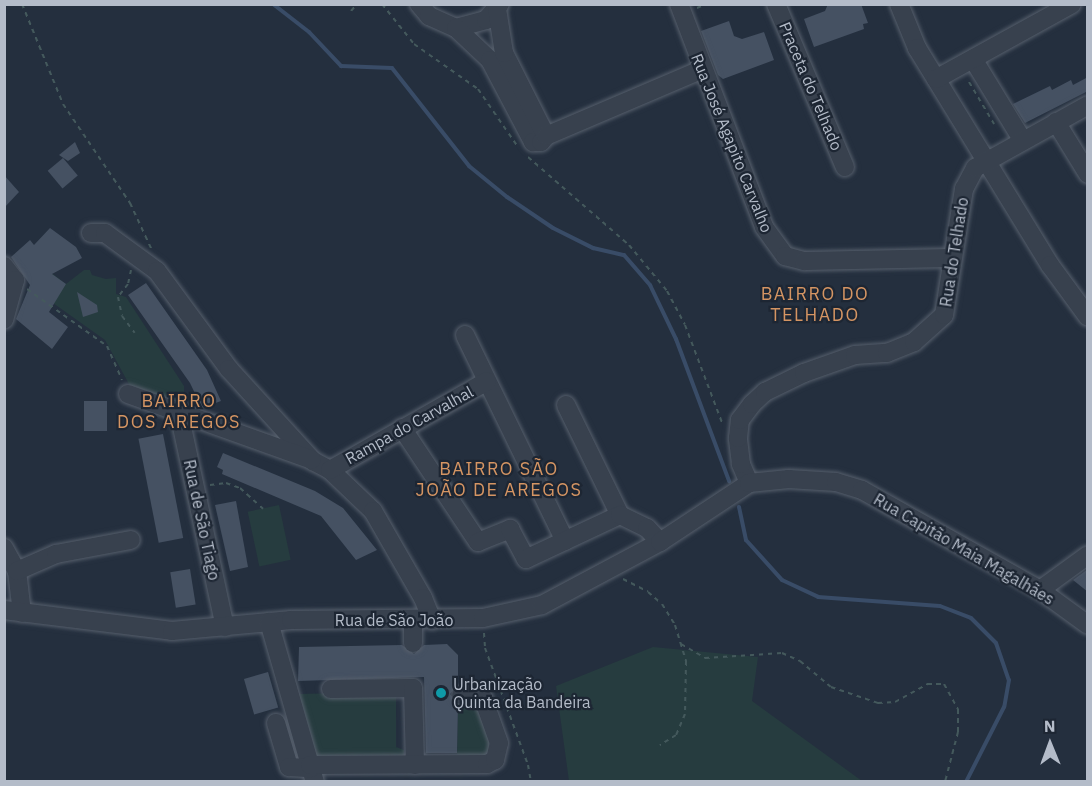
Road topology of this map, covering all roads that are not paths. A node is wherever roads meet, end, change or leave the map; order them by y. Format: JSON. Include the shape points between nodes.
{"nodes":[{"id":1,"x":419,"y":4,"type":"edge"},
{"id":2,"x":678,"y":4,"type":"edge"},
{"id":3,"x":776,"y":4,"type":"edge"},
{"id":4,"x":899,"y":4,"type":"edge"},
{"id":5,"x":1072,"y":4,"type":"edge"},
{"id":6,"x":499,"y":7,"type":"edge"},
{"id":7,"x":456,"y":28,"type":"junction"},
{"id":8,"x":973,"y":59,"type":"junction"},
{"id":9,"x":701,"y":70,"type":"junction"},
{"id":10,"x":936,"y":79,"type":"junction"},
{"id":11,"x":1088,"y":105,"type":"edge"},
{"id":12,"x":1056,"y":122,"type":"junction"},
{"id":13,"x":546,"y":136,"type":"junction"},
{"id":14,"x":1023,"y":141,"type":"junction"},
{"id":15,"x":986,"y":162,"type":"junction"},
{"id":16,"x":845,"y":167,"type":"dead end"},
{"id":17,"x":1088,"y":174,"type":"edge"},
{"id":18,"x":91,"y":233,"type":"dead end"},
{"id":19,"x":951,"y":258,"type":"junction"},
{"id":20,"x":10,"y":273,"type":"edge"},
{"id":21,"x":1088,"y":317,"type":"edge"},
{"id":22,"x":4,"y":320,"type":"edge"},
{"id":23,"x":465,"y":335,"type":"dead end"},
{"id":24,"x":488,"y":381,"type":"junction"},
{"id":25,"x":128,"y":394,"type":"road end"},
{"id":26,"x":566,"y":405,"type":"dead end"},
{"id":27,"x":179,"y":413,"type":"junction"},
{"id":28,"x":402,"y":428,"type":"junction"},
{"id":29,"x":313,"y":460,"type":"junction"},
{"id":30,"x":330,"y":470,"type":"junction"},
{"id":31,"x":749,"y":483,"type":"junction"},
{"id":32,"x":620,"y":515,"type":"junction"},
{"id":33,"x":131,"y":540,"type":"dead end"},
{"id":34,"x":565,"y":541,"type":"junction"},
{"id":35,"x":660,"y":542,"type":"junction"},
{"id":36,"x":4,"y":548,"type":"edge"},
{"id":37,"x":1088,"y":555,"type":"edge"},
{"id":38,"x":17,"y":571,"type":"junction"},
{"id":39,"x":1040,"y":590,"type":"junction"},
{"id":40,"x":13,"y":611,"type":"edge"},
{"id":41,"x":423,"y":620,"type":"junction"},
{"id":42,"x":269,"y":622,"type":"junction"},
{"id":43,"x":1088,"y":625,"type":"edge"},
{"id":44,"x":225,"y":627,"type":"junction"},
{"id":45,"x":414,"y":643,"type":"dead end"},
{"id":46,"x":331,"y":688,"type":"dead end"},
{"id":47,"x":461,"y":695,"type":"dead end"},
{"id":48,"x":276,"y":723,"type":"dead end"},
{"id":49,"x":414,"y":765,"type":"junction"},
{"id":50,"x":312,"y":771,"type":"edge"}],
"edges":[{"from":1,"to":7,"type":"street","via":[[429,16]]},
{"from":2,"to":9,"type":"street","name":"Rua José Agapito Carvalho"},
{"from":3,"to":16,"type":"street","name":"Praceta do Telhado"},
{"from":4,"to":10,"type":"street","via":[[917,48]]},
{"from":5,"to":8,"type":"street"},
{"from":6,"to":7,"type":"street","via":[[478,24]]},
{"from":6,"to":13,"type":"street","via":[[504,53]]},
{"from":7,"to":13,"type":"street","via":[[490,60],[533,142]]},
{"from":8,"to":10,"type":"street"},
{"from":8,"to":14,"type":"street"},
{"from":9,"to":13,"type":"street"},
{"from":9,"to":19,"type":"street","name":"Rua José Agapito Carvalho","via":[[764,227],[785,256],[804,261]]},
{"from":10,"to":15,"type":"street"},
{"from":11,"to":12,"type":"street","name":"Rua do Telhado"},
{"from":12,"to":14,"type":"street","name":"Rua do Telhado"},
{"from":12,"to":17,"type":"street"},
{"from":14,"to":15,"type":"street","name":"Rua do Telhado"},
{"from":15,"to":19,"type":"street","name":"Rua do Telhado","via":[[975,168],[964,189]]},
{"from":15,"to":21,"type":"street","via":[[1050,265]]},
{"from":18,"to":29,"type":"street","via":[[105,232],[157,271],[230,369]]},
{"from":19,"to":31,"type":"street","name":"Rua do Telhado","via":[[945,315],[914,342],[887,353],[855,355],[804,373],[765,392],[752,404],[740,420],[738,443]]},
{"from":20,"to":22,"type":"street"},
{"from":23,"to":24,"type":"street"},
{"from":24,"to":28,"type":"street","name":"Rampa do Carvalhal"},
{"from":24,"to":34,"type":"street"},
{"from":25,"to":27,"type":"street"},
{"from":26,"to":32,"type":"street"},
{"from":27,"to":29,"type":"street"},
{"from":27,"to":44,"type":"street","name":"Rua de São Tiago"},
{"from":28,"to":30,"type":"street","name":"Rampa do Carvalhal"},
{"from":28,"to":34,"type":"street","via":[[478,542],[510,529],[526,559]]},
{"from":29,"to":30,"type":"street"},
{"from":30,"to":41,"type":"street","via":[[373,511]]},
{"from":31,"to":35,"type":"street","name":"Rua de São João"},
{"from":31,"to":39,"type":"street","name":"Rua Capitão Maia Magalhães","via":[[789,479],[836,483],[862,490]]},
{"from":32,"to":34,"type":"street"},
{"from":32,"to":35,"type":"street","via":[[647,528]]},
{"from":33,"to":38,"type":"street","via":[[56,554]]},
{"from":35,"to":41,"type":"street","name":"Rua de São João","via":[[542,605],[483,618]]},
{"from":36,"to":38,"type":"street"},
{"from":37,"to":39,"type":"street"},
{"from":38,"to":40,"type":"street"},
{"from":39,"to":43,"type":"street","name":"Rua Capitão Maia Magalhães"},
{"from":40,"to":44,"type":"street","name":"Rua de São João","via":[[140,630]]},
{"from":41,"to":42,"type":"street","name":"Rua de São João"},
{"from":41,"to":45,"type":"street"},
{"from":42,"to":44,"type":"street","name":"Rua de São João"},
{"from":42,"to":50,"type":"street"},
{"from":46,"to":49,"type":"street","via":[[413,688]]},
{"from":47,"to":49,"type":"street","via":[[483,698],[500,743],[495,760],[487,764]]},
{"from":48,"to":50,"type":"street","via":[[289,767]]},
{"from":49,"to":50,"type":"street"}]}
